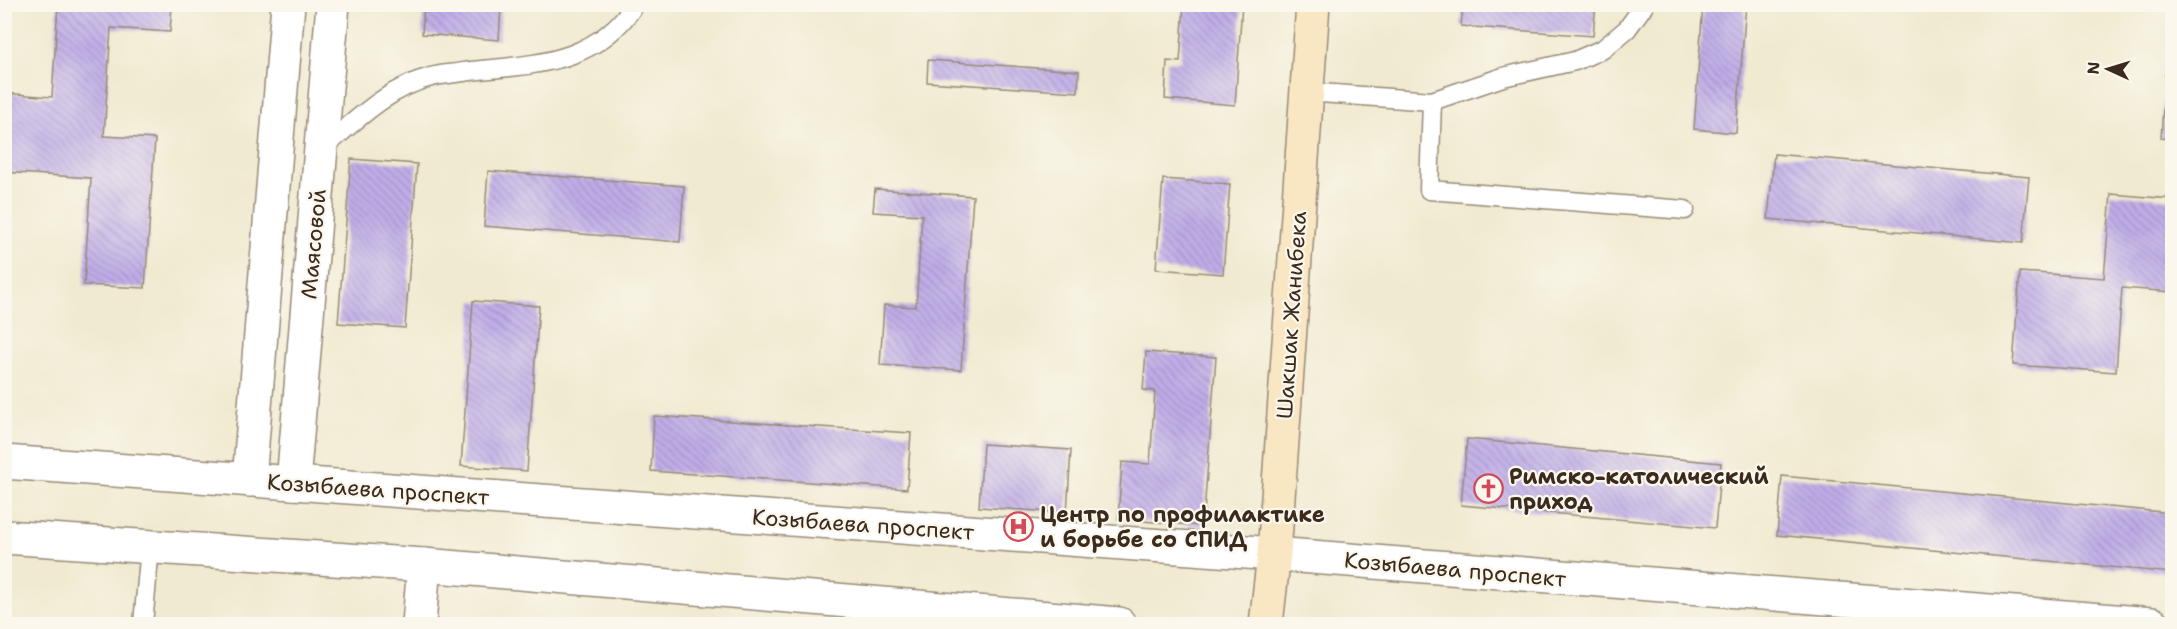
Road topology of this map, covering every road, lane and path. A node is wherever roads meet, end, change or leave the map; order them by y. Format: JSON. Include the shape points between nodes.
{"nodes":[{"id":1,"x":288,"y":4,"type":"edge"},
{"id":2,"x":333,"y":4,"type":"edge"},
{"id":3,"x":635,"y":4,"type":"edge"},
{"id":4,"x":1313,"y":4,"type":"edge"},
{"id":5,"x":1645,"y":4,"type":"edge"},
{"id":6,"x":1306,"y":92,"type":"junction"},
{"id":7,"x":1432,"y":101,"type":"junction"},
{"id":8,"x":321,"y":150,"type":"junction"},
{"id":9,"x":1685,"y":210,"type":"dead end"},
{"id":10,"x":4,"y":462,"type":"edge"},
{"id":11,"x":249,"y":480,"type":"junction"},
{"id":12,"x":293,"y":483,"type":"junction"},
{"id":13,"x":4,"y":537,"type":"edge"},
{"id":14,"x":150,"y":547,"type":"junction"},
{"id":15,"x":1274,"y":554,"type":"junction"},
{"id":16,"x":424,"y":566,"type":"junction"},
{"id":17,"x":143,"y":624,"type":"edge"},
{"id":18,"x":419,"y":624,"type":"edge"},
{"id":19,"x":1119,"y":624,"type":"edge"},
{"id":20,"x":1266,"y":624,"type":"edge"},
{"id":21,"x":2152,"y":624,"type":"edge"}],
"edges":[{"from":1,"to":11,"type":"street","name":"Маясовой"},
{"from":2,"to":8,"type":"street","name":"Маясовой"},
{"from":3,"to":8,"type":"lane","via":[[626,19],[595,45],[562,59],[430,77],[382,98]]},
{"from":4,"to":6,"type":"street","name":"Шакшак Жанибека"},
{"from":5,"to":7,"type":"lane","via":[[1627,28],[1603,49],[1575,62],[1503,77]]},
{"from":6,"to":7,"type":"lane"},
{"from":6,"to":15,"type":"street","name":"Шакшак Жанибека"},
{"from":7,"to":9,"type":"lane","via":[[1429,190]]},
{"from":8,"to":12,"type":"street","name":"Маясовой"},
{"from":10,"to":11,"type":"street","name":"Козыбаева проспект"},
{"from":11,"to":12,"type":"street","name":"Козыбаева проспект"},
{"from":12,"to":15,"type":"street","name":"Козыбаева проспект"},
{"from":13,"to":14,"type":"street"},
{"from":14,"to":16,"type":"street"},
{"from":14,"to":17,"type":"lane"},
{"from":15,"to":20,"type":"street","name":"Шакшак Жанибека"},
{"from":15,"to":21,"type":"street","name":"Козыбаева проспект"},
{"from":16,"to":18,"type":"street"},
{"from":16,"to":19,"type":"street"}]}
